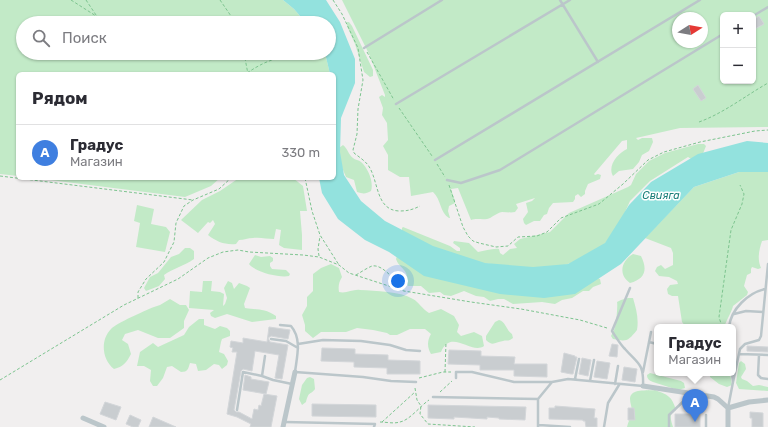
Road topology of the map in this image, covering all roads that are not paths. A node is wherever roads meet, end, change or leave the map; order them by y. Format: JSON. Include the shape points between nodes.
{"nodes":[{"id":1,"x":442,"y":0,"type":"edge"},
{"id":2,"x":560,"y":0,"type":"edge"},
{"id":3,"x":570,"y":0,"type":"edge"},
{"id":4,"x":700,"y":0,"type":"edge"},
{"id":5,"x":562,"y":4,"type":"junction"},
{"id":6,"x":768,"y":7,"type":"edge"},
{"id":7,"x":756,"y":14,"type":"edge"},
{"id":8,"x":720,"y":36,"type":"edge"},
{"id":9,"x":364,"y":48,"type":"road end"},
{"id":10,"x":598,"y":62,"type":"junction"},
{"id":11,"x":396,"y":104,"type":"road end"},
{"id":12,"x":435,"y":160,"type":"road end"},
{"id":13,"x":447,"y":180,"type":"road end"},
{"id":14,"x":768,"y":264,"type":"edge"},
{"id":15,"x":630,"y":288,"type":"dead end"},
{"id":16,"x":765,"y":289,"type":"junction"},
{"id":17,"x":763,"y":312,"type":"junction"},
{"id":18,"x":734,"y":314,"type":"junction"},
{"id":19,"x":730,"y":324,"type":"edge"},
{"id":20,"x":280,"y":325,"type":"dead end"},
{"id":21,"x":651,"y":332,"type":"dead end"},
{"id":22,"x":272,"y":339,"type":"dead end"},
{"id":23,"x":649,"y":342,"type":"junction"},
{"id":24,"x":654,"y":343,"type":"edge"},
{"id":25,"x":298,"y":346,"type":"junction"},
{"id":26,"x":420,"y":351,"type":"dead end"},
{"id":27,"x":739,"y":354,"type":"junction"},
{"id":28,"x":759,"y":355,"type":"junction"},
{"id":29,"x":768,"y":355,"type":"edge"},
{"id":30,"x":265,"y":356,"type":"dead end"},
{"id":31,"x":579,"y":359,"type":"dead end"},
{"id":32,"x":594,"y":360,"type":"dead end"},
{"id":33,"x":618,"y":366,"type":"dead end"},
{"id":34,"x":736,"y":371,"type":"edge"},
{"id":35,"x":295,"y":372,"type":"junction"},
{"id":36,"x":643,"y":372,"type":"junction"},
{"id":37,"x":262,"y":376,"type":"junction"},
{"id":38,"x":733,"y":376,"type":"edge"},
{"id":39,"x":735,"y":376,"type":"edge"},
{"id":40,"x":456,"y":378,"type":"road end"},
{"id":41,"x":575,"y":379,"type":"junction"},
{"id":42,"x":768,"y":379,"type":"edge"},
{"id":43,"x":590,"y":381,"type":"junction"},
{"id":44,"x":416,"y":382,"type":"road end"},
{"id":45,"x":552,"y":382,"type":"junction"},
{"id":46,"x":734,"y":382,"type":"junction"},
{"id":47,"x":292,"y":384,"type":"junction"},
{"id":48,"x":615,"y":384,"type":"junction"},
{"id":49,"x":619,"y":385,"type":"junction"},
{"id":50,"x":643,"y":386,"type":"junction"},
{"id":51,"x":692,"y":394,"type":"junction"},
{"id":52,"x":433,"y":397,"type":"dead end"},
{"id":53,"x":538,"y":399,"type":"junction"},
{"id":54,"x":768,"y":400,"type":"edge"},
{"id":55,"x":728,"y":408,"type":"junction"},
{"id":56,"x":237,"y":410,"type":"dead end"},
{"id":57,"x":706,"y":415,"type":"dead end"},
{"id":58,"x":83,"y":418,"type":"dead end"},
{"id":59,"x":284,"y":425,"type":"edge"},
{"id":60,"x":374,"y":425,"type":"edge"},
{"id":61,"x":538,"y":426,"type":"edge"},
{"id":62,"x":104,"y":427,"type":"edge"},
{"id":63,"x":570,"y":427,"type":"edge"},
{"id":64,"x":604,"y":427,"type":"edge"},
{"id":65,"x":669,"y":427,"type":"edge"},
{"id":66,"x":706,"y":427,"type":"edge"},
{"id":67,"x":728,"y":427,"type":"edge"}],
"edges":[{"from":1,"to":9,"type":"lane"},
{"from":2,"to":5,"type":"lane"},
{"from":3,"to":5,"type":"lane"},
{"from":4,"to":10,"type":"lane"},
{"from":5,"to":10,"type":"lane"},
{"from":5,"to":11,"type":"lane"},
{"from":6,"to":7,"type":"lane"},
{"from":8,"to":13,"type":"lane","via":[[500,170],[461,183]]},
{"from":10,"to":12,"type":"lane"},
{"from":14,"to":16,"type":"lane"},
{"from":15,"to":36,"type":"lane","via":[[612,331],[624,349],[641,365]]},
{"from":16,"to":17,"type":"lane"},
{"from":16,"to":18,"type":"lane","via":[[747,297]]},
{"from":17,"to":18,"type":"lane","via":[[746,311]]},
{"from":17,"to":27,"type":"lane","via":[[758,340],[742,346]]},
{"from":18,"to":19,"type":"lane"},
{"from":20,"to":25,"type":"lane","via":[[291,326],[296,332]]},
{"from":21,"to":23,"type":"lane"},
{"from":22,"to":25,"type":"lane"},
{"from":23,"to":24,"type":"lane"},
{"from":23,"to":36,"type":"lane"},
{"from":25,"to":26,"type":"lane","via":[[323,340],[361,341]]},
{"from":25,"to":35,"type":"lane"},
{"from":27,"to":28,"type":"lane"},
{"from":27,"to":34,"type":"lane"},
{"from":28,"to":29,"type":"lane"},
{"from":28,"to":42,"type":"lane","via":[[758,375]]},
{"from":30,"to":37,"type":"lane"},
{"from":31,"to":41,"type":"lane"},
{"from":32,"to":43,"type":"lane"},
{"from":33,"to":48,"type":"lane"},
{"from":35,"to":44,"type":"lane"},
{"from":35,"to":47,"type":"street"},
{"from":36,"to":50,"type":"lane"},
{"from":37,"to":47,"type":"lane"},
{"from":37,"to":56,"type":"lane","via":[[243,372]]},
{"from":38,"to":46,"type":"lane"},
{"from":39,"to":46,"type":"lane"},
{"from":40,"to":45,"type":"lane","via":[[456,372],[472,372],[514,382]]},
{"from":41,"to":43,"type":"lane"},
{"from":41,"to":45,"type":"lane"},
{"from":43,"to":48,"type":"lane"},
{"from":45,"to":53,"type":"lane"},
{"from":46,"to":55,"type":"lane"},
{"from":47,"to":59,"type":"street"},
{"from":48,"to":49,"type":"lane"},
{"from":49,"to":50,"type":"lane"},
{"from":49,"to":64,"type":"lane","via":[[608,403]]},
{"from":50,"to":51,"type":"street"},
{"from":51,"to":55,"type":"street","via":[[714,397]]},
{"from":51,"to":65,"type":"lane","via":[[669,415]]},
{"from":52,"to":53,"type":"lane"},
{"from":53,"to":61,"type":"lane"},
{"from":54,"to":55,"type":"street"},
{"from":55,"to":67,"type":"street"},
{"from":57,"to":66,"type":"lane"},
{"from":58,"to":62,"type":"street"},
{"from":59,"to":60,"type":"lane"},
{"from":61,"to":63,"type":"lane"}]}
